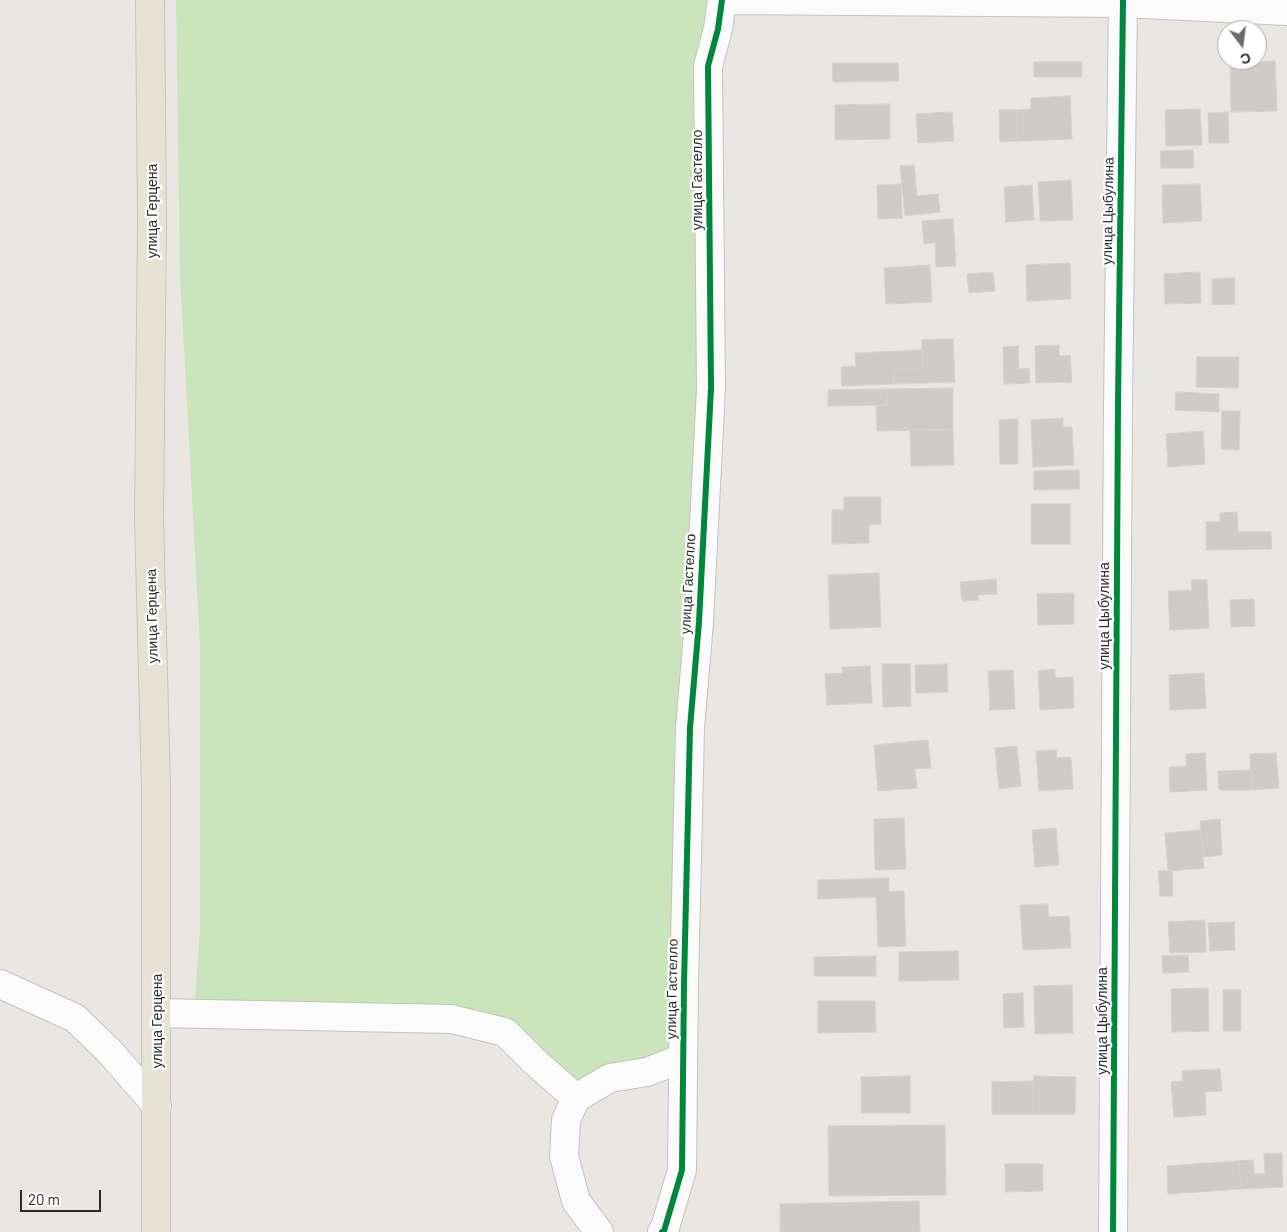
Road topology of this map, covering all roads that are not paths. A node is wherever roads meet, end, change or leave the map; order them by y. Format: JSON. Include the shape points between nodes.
{"nodes":[{"id":1,"x":150,"y":0,"type":"edge"},
{"id":2,"x":722,"y":0,"type":"edge"},
{"id":3,"x":1123,"y":2,"type":"edge"},
{"id":4,"x":1287,"y":11,"type":"edge"},
{"id":5,"x":0,"y":984,"type":"edge"},
{"id":6,"x":156,"y":1013,"type":"junction"},
{"id":7,"x":683,"y":1058,"type":"junction"},
{"id":8,"x":576,"y":1098,"type":"junction"},
{"id":9,"x":156,"y":1106,"type":"junction"},
{"id":10,"x":156,"y":1232,"type":"edge"},
{"id":11,"x":599,"y":1232,"type":"edge"},
{"id":12,"x":662,"y":1232,"type":"edge"},
{"id":13,"x":1113,"y":1232,"type":"edge"}],
"edges":[{"from":1,"to":6,"type":"main road","name":"улица Герцена","via":[[150,519],[156,788]]},
{"from":2,"to":3,"type":"street"},
{"from":2,"to":7,"type":"street","name":"улица Гастелло","via":[[708,66],[711,388],[690,728]]},
{"from":3,"to":4,"type":"street"},
{"from":3,"to":13,"type":"street","name":"улица Цыбулина"},
{"from":5,"to":9,"type":"street","via":[[75,1018],[110,1052]]},
{"from":6,"to":8,"type":"street","via":[[451,1020],[505,1032]]},
{"from":6,"to":9,"type":"main road","name":"улица Герцена"},
{"from":7,"to":8,"type":"street","via":[[647,1072],[610,1078]]},
{"from":7,"to":12,"type":"street","name":"улица Гастелло","via":[[682,1170]]},
{"from":8,"to":11,"type":"street","via":[[566,1120],[564,1156],[576,1201]]},
{"from":9,"to":10,"type":"main road","name":"улица Герцена"}]}
